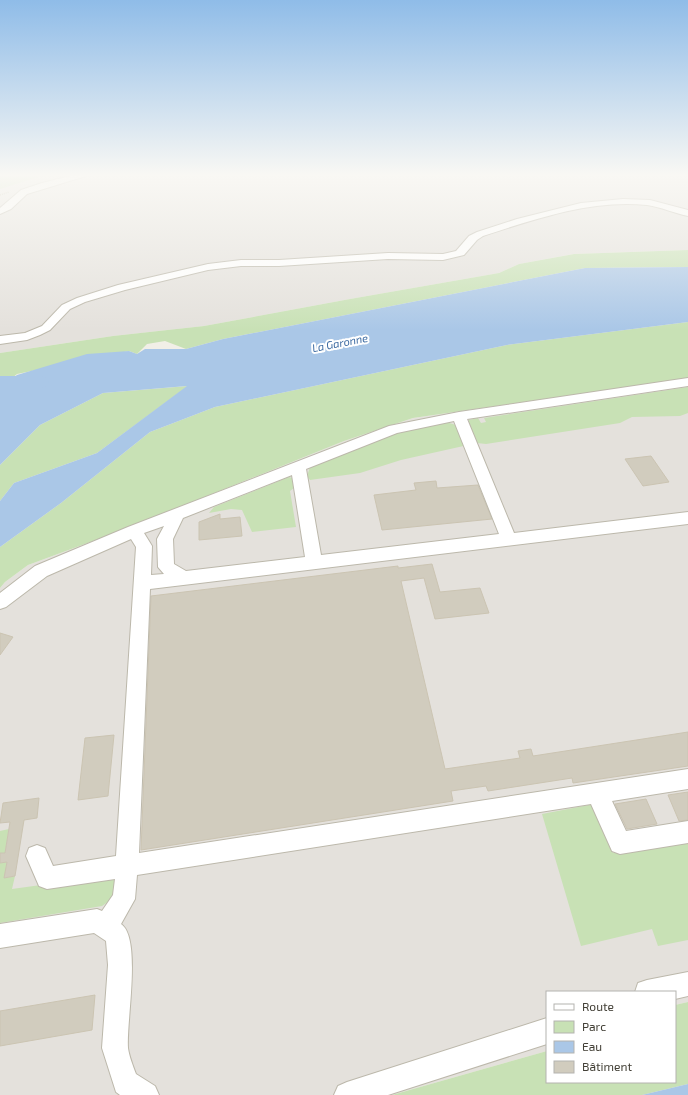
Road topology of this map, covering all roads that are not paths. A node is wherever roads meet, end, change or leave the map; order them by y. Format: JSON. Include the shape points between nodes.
{"nodes":[{"id":1,"x":500,"y":227,"type":"edge"},
{"id":2,"x":0,"y":340,"type":"edge"},
{"id":3,"x":688,"y":382,"type":"edge"},
{"id":4,"x":459,"y":416,"type":"junction"},
{"id":5,"x":298,"y":467,"type":"junction"},
{"id":6,"x":178,"y":514,"type":"junction"},
{"id":7,"x":688,"y":518,"type":"edge"},
{"id":8,"x":134,"y":531,"type":"junction"},
{"id":9,"x":509,"y":540,"type":"junction"},
{"id":10,"x":314,"y":562,"type":"junction"},
{"id":11,"x":182,"y":578,"type":"junction"},
{"id":12,"x":142,"y":583,"type":"junction"},
{"id":13,"x":0,"y":602,"type":"edge"},
{"id":14,"x":688,"y":779,"type":"edge"},
{"id":15,"x":597,"y":793,"type":"junction"},
{"id":16,"x":688,"y":832,"type":"edge"},
{"id":17,"x":37,"y":856,"type":"dead end"},
{"id":18,"x":127,"y":866,"type":"junction"},
{"id":19,"x":105,"y":927,"type":"junction"},
{"id":20,"x":0,"y":936,"type":"edge"},
{"id":21,"x":688,"y":984,"type":"edge"},
{"id":22,"x":652,"y":991,"type":"edge"},
{"id":23,"x":546,"y":1031,"type":"edge"},
{"id":24,"x":146,"y":1095,"type":"edge"},
{"id":25,"x":347,"y":1095,"type":"edge"}],
"edges":[{"from":1,"to":2,"type":"lane","via":[[480,234],[460,253],[448,256],[388,256],[208,267],[122,287],[81,300],[66,307],[46,328],[27,336]]},
{"from":3,"to":4,"type":"lane"},
{"from":4,"to":5,"type":"lane","via":[[394,429]]},
{"from":4,"to":9,"type":"lane"},
{"from":5,"to":6,"type":"lane"},
{"from":5,"to":10,"type":"lane"},
{"from":6,"to":8,"type":"lane"},
{"from":6,"to":11,"type":"lane","via":[[165,539],[166,566]]},
{"from":7,"to":9,"type":"lane"},
{"from":8,"to":12,"type":"lane","via":[[144,546]]},
{"from":8,"to":13,"type":"lane","via":[[41,571]]},
{"from":9,"to":10,"type":"lane"},
{"from":10,"to":11,"type":"lane"},
{"from":11,"to":12,"type":"lane"},
{"from":12,"to":18,"type":"lane"},
{"from":14,"to":15,"type":"lane"},
{"from":15,"to":16,"type":"lane","via":[[620,843]]},
{"from":15,"to":18,"type":"lane"},
{"from":17,"to":18,"type":"lane","via":[[47,878]]},
{"from":18,"to":19,"type":"lane","via":[[124,899]]},
{"from":19,"to":20,"type":"lane","via":[[97,921]]},
{"from":19,"to":24,"type":"lane","via":[[117,935],[120,965],[115,1048],[126,1083]]},
{"from":21,"to":22,"type":"lane"},
{"from":23,"to":25,"type":"lane"}]}
